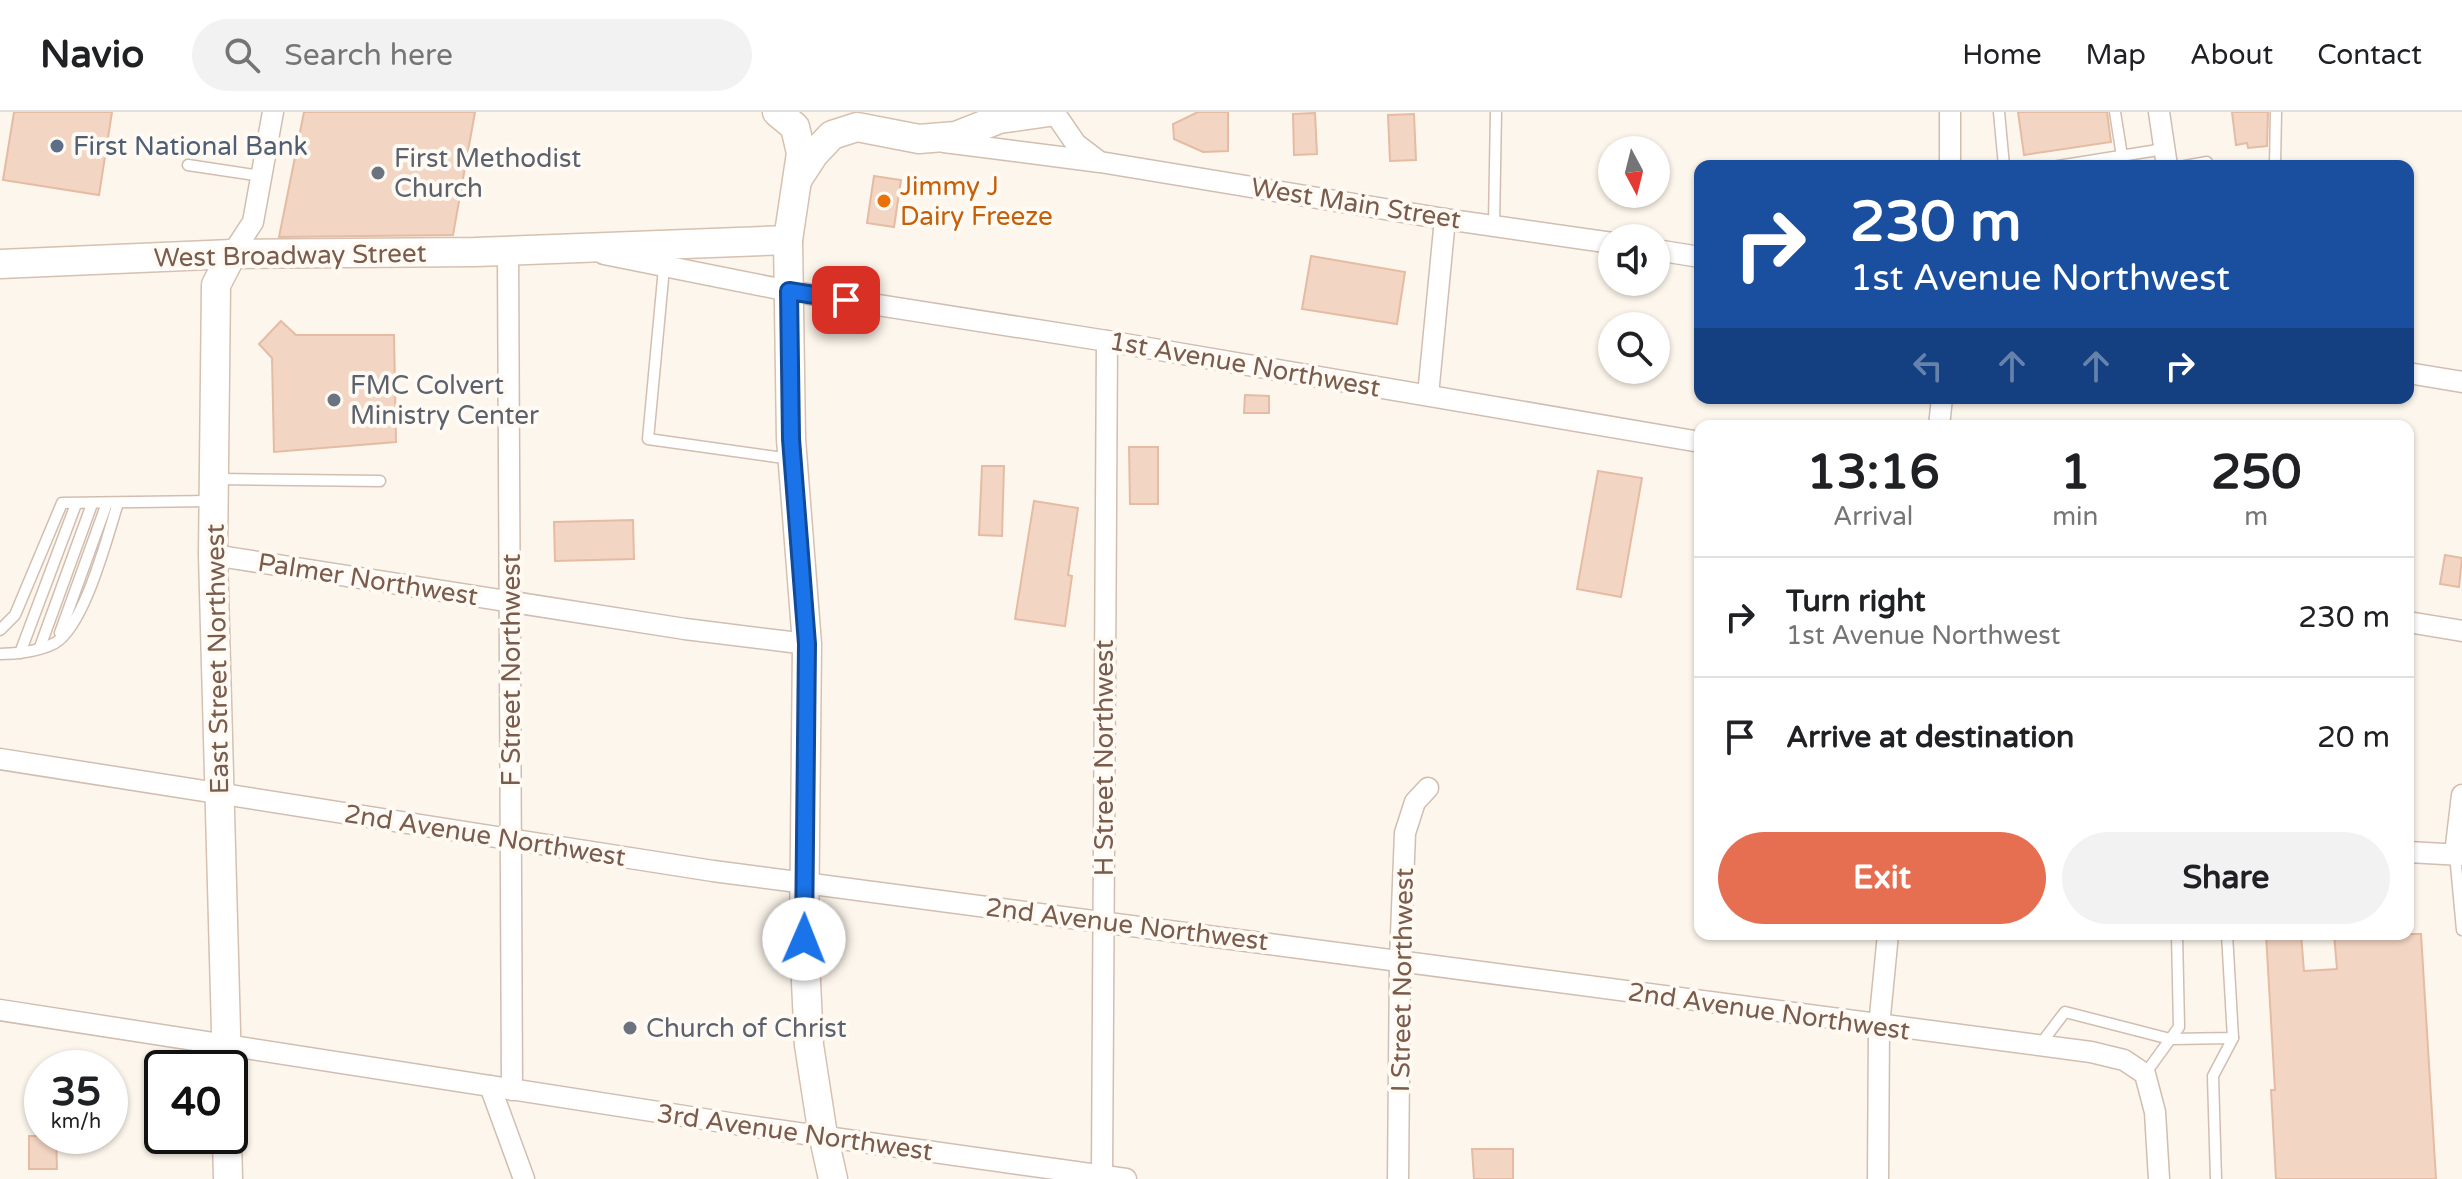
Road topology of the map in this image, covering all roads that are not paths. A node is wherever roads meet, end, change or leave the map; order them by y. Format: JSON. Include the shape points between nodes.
{"nodes":[{"id":1,"x":273,"y":112,"type":"edge"},
{"id":2,"x":777,"y":112,"type":"edge"},
{"id":3,"x":1052,"y":112,"type":"edge"},
{"id":4,"x":1496,"y":112,"type":"edge"},
{"id":5,"x":1950,"y":112,"type":"edge"},
{"id":6,"x":1999,"y":112,"type":"edge"},
{"id":7,"x":2115,"y":112,"type":"edge"},
{"id":8,"x":2159,"y":112,"type":"edge"},
{"id":9,"x":2276,"y":112,"type":"edge"},
{"id":10,"x":992,"y":114,"type":"edge"},
{"id":11,"x":919,"y":139,"type":"junction"},
{"id":12,"x":2122,"y":156,"type":"junction"},
{"id":13,"x":2166,"y":158,"type":"edge"},
{"id":14,"x":1950,"y":160,"type":"edge"},
{"id":15,"x":2003,"y":160,"type":"edge"},
{"id":16,"x":2096,"y":160,"type":"edge"},
{"id":17,"x":2276,"y":160,"type":"edge"},
{"id":18,"x":1100,"y":162,"type":"junction"},
{"id":19,"x":188,"y":165,"type":"dead end"},
{"id":20,"x":261,"y":176,"type":"junction"},
{"id":21,"x":799,"y":178,"type":"junction"},
{"id":22,"x":1445,"y":219,"type":"junction"},
{"id":23,"x":1494,"y":224,"type":"junction"},
{"id":24,"x":788,"y":240,"type":"junction"},
{"id":25,"x":1598,"y":241,"type":"edge"},
{"id":26,"x":580,"y":248,"type":"junction"},
{"id":27,"x":508,"y":251,"type":"junction"},
{"id":28,"x":1670,"y":252,"type":"edge"},
{"id":29,"x":232,"y":254,"type":"junction"},
{"id":30,"x":1694,"y":256,"type":"edge"},
{"id":31,"x":0,"y":264,"type":"edge"},
{"id":32,"x":664,"y":268,"type":"junction"},
{"id":33,"x":789,"y":291,"type":"junction"},
{"id":34,"x":1107,"y":341,"type":"junction"},
{"id":35,"x":2414,"y":374,"type":"edge"},
{"id":36,"x":2462,"y":382,"type":"edge"},
{"id":37,"x":1428,"y":395,"type":"junction"},
{"id":38,"x":1694,"y":441,"type":"edge"},
{"id":39,"x":793,"y":459,"type":"junction"},
{"id":40,"x":380,"y":481,"type":"dead end"},
{"id":41,"x":214,"y":490,"type":"junction"},
{"id":42,"x":112,"y":503,"type":"junction"},
{"id":43,"x":76,"y":504,"type":"junction"},
{"id":44,"x":92,"y":504,"type":"junction"},
{"id":45,"x":213,"y":555,"type":"junction"},
{"id":46,"x":512,"y":602,"type":"junction"},
{"id":47,"x":2414,"y":623,"type":"edge"},
{"id":48,"x":0,"y":630,"type":"edge"},
{"id":49,"x":2462,"y":631,"type":"edge"},
{"id":50,"x":807,"y":644,"type":"junction"},
{"id":51,"x":40,"y":647,"type":"junction"},
{"id":52,"x":20,"y":653,"type":"junction"},
{"id":53,"x":0,"y":654,"type":"edge"},
{"id":54,"x":0,"y":759,"type":"edge"},
{"id":55,"x":1428,"y":788,"type":"dead end"},
{"id":56,"x":220,"y":793,"type":"junction"},
{"id":57,"x":2462,"y":795,"type":"edge"},
{"id":58,"x":512,"y":839,"type":"junction"},
{"id":59,"x":2414,"y":852,"type":"edge"},
{"id":60,"x":2459,"y":855,"type":"edge"},
{"id":61,"x":804,"y":883,"type":"junction"},
{"id":62,"x":2461,"y":906,"type":"edge"},
{"id":63,"x":1103,"y":921,"type":"junction"},
{"id":64,"x":2462,"y":930,"type":"edge"},
{"id":65,"x":1887,"y":940,"type":"edge"},
{"id":66,"x":2177,"y":940,"type":"edge"},
{"id":67,"x":2227,"y":940,"type":"edge"},
{"id":68,"x":1400,"y":960,"type":"junction"},
{"id":69,"x":0,"y":1010,"type":"edge"},
{"id":70,"x":1879,"y":1026,"type":"junction"},
{"id":71,"x":2233,"y":1038,"type":"junction"},
{"id":72,"x":2170,"y":1039,"type":"junction"},
{"id":73,"x":2039,"y":1046,"type":"junction"},
{"id":74,"x":197,"y":1050,"type":"edge"},
{"id":75,"x":227,"y":1050,"type":"edge"},
{"id":76,"x":248,"y":1058,"type":"edge"},
{"id":77,"x":2145,"y":1074,"type":"junction"},
{"id":78,"x":490,"y":1086,"type":"junction"},
{"id":79,"x":512,"y":1090,"type":"junction"},
{"id":80,"x":823,"y":1137,"type":"junction"},
{"id":81,"x":227,"y":1154,"type":"edge"},
{"id":82,"x":1102,"y":1176,"type":"junction"},
{"id":83,"x":228,"y":1179,"type":"edge"},
{"id":84,"x":524,"y":1179,"type":"edge"},
{"id":85,"x":833,"y":1179,"type":"edge"},
{"id":86,"x":1126,"y":1179,"type":"edge"},
{"id":87,"x":1398,"y":1179,"type":"edge"},
{"id":88,"x":1878,"y":1179,"type":"edge"},
{"id":89,"x":2159,"y":1179,"type":"edge"},
{"id":90,"x":2216,"y":1179,"type":"edge"}],
"edges":[{"from":1,"to":20,"type":"street"},
{"from":2,"to":21,"type":"street","via":[[795,127]]},
{"from":3,"to":10,"type":"street"},
{"from":3,"to":18,"type":"street","via":[[1076,144]]},
{"from":4,"to":23,"type":"lane"},
{"from":5,"to":14,"type":"street"},
{"from":6,"to":15,"type":"lane"},
{"from":7,"to":12,"type":"lane"},
{"from":8,"to":13,"type":"street"},
{"from":9,"to":17,"type":"lane"},
{"from":10,"to":11,"type":"street","via":[[956,136]]},
{"from":11,"to":18,"type":"street","name":"West Main Street"},
{"from":11,"to":21,"type":"street","via":[[857,127],[832,135]]},
{"from":12,"to":13,"type":"lane"},
{"from":12,"to":16,"type":"lane"},
{"from":18,"to":22,"type":"street","name":"West Main Street"},
{"from":19,"to":20,"type":"lane"},
{"from":20,"to":29,"type":"street","via":[[253,222]]},
{"from":21,"to":24,"type":"street"},
{"from":22,"to":23,"type":"street","name":"West Main Street"},
{"from":22,"to":37,"type":"street"},
{"from":23,"to":25,"type":"street","name":"West Main Street"},
{"from":24,"to":26,"type":"street","name":"West Broadway Street"},
{"from":24,"to":33,"type":"street"},
{"from":26,"to":27,"type":"street","name":"West Broadway Street"},
{"from":26,"to":32,"type":"street","name":"West Broadway Street"},
{"from":27,"to":29,"type":"street","name":"West Broadway Street"},
{"from":27,"to":46,"type":"street","name":"F Street Northwest"},
{"from":28,"to":30,"type":"street"},
{"from":29,"to":31,"type":"street","name":"West Broadway Street"},
{"from":29,"to":41,"type":"street","name":"East Street Northwest","via":[[216,285]]},
{"from":32,"to":33,"type":"street","name":"West Broadway Street"},
{"from":32,"to":39,"type":"lane","via":[[648,439]]},
{"from":33,"to":34,"type":"street","name":"1st Avenue Northwest"},
{"from":33,"to":39,"type":"street"},
{"from":34,"to":37,"type":"street","name":"1st Avenue Northwest"},
{"from":34,"to":63,"type":"street","name":"H Street Northwest"},
{"from":35,"to":36,"type":"street"},
{"from":37,"to":38,"type":"street","name":"1st Avenue Northwest"},
{"from":39,"to":50,"type":"street"},
{"from":40,"to":41,"type":"lane"},
{"from":41,"to":42,"type":"lane"},
{"from":41,"to":45,"type":"street","name":"East Street Northwest"},
{"from":42,"to":44,"type":"lane"},
{"from":42,"to":51,"type":"lane","via":[[84,607],[56,642]]},
{"from":43,"to":44,"type":"lane"},
{"from":43,"to":48,"type":"lane","via":[[62,503],[15,615]]},
{"from":43,"to":52,"type":"lane"},
{"from":44,"to":51,"type":"lane"},
{"from":45,"to":46,"type":"street","name":"Palmer Northwest"},
{"from":45,"to":56,"type":"street","name":"East Street Northwest"},
{"from":46,"to":50,"type":"street","name":"Palmer Northwest"},
{"from":46,"to":58,"type":"street","name":"F Street Northwest"},
{"from":47,"to":49,"type":"street"},
{"from":50,"to":61,"type":"street"},
{"from":51,"to":52,"type":"lane"},
{"from":52,"to":53,"type":"lane"},
{"from":54,"to":56,"type":"street","name":"2nd Avenue Northwest"},
{"from":55,"to":68,"type":"street","name":"I Street Northwest","via":[[1415,802],[1405,833]]},
{"from":56,"to":58,"type":"street","name":"2nd Avenue Northwest"},
{"from":56,"to":75,"type":"street","name":"East Street Northwest"},
{"from":57,"to":60,"type":"street"},
{"from":58,"to":61,"type":"street","name":"2nd Avenue Northwest"},
{"from":58,"to":79,"type":"street","name":"F Street Northwest"},
{"from":59,"to":60,"type":"street"},
{"from":60,"to":62,"type":"lane"},
{"from":61,"to":63,"type":"street","name":"2nd Avenue Northwest"},
{"from":61,"to":80,"type":"street","via":[[809,1045]]},
{"from":62,"to":64,"type":"lane"},
{"from":63,"to":68,"type":"street","name":"2nd Avenue Northwest"},
{"from":63,"to":82,"type":"street","name":"H Street Northwest"},
{"from":65,"to":70,"type":"street"},
{"from":66,"to":72,"type":"lane","via":[[2179,1027]]},
{"from":67,"to":71,"type":"lane"},
{"from":68,"to":70,"type":"street","name":"2nd Avenue Northwest"},
{"from":68,"to":87,"type":"street","name":"I Street Northwest"},
{"from":69,"to":74,"type":"street"},
{"from":70,"to":73,"type":"street","name":"2nd Avenue Northwest"},
{"from":70,"to":88,"type":"street"},
{"from":71,"to":72,"type":"lane"},
{"from":71,"to":90,"type":"lane","via":[[2213,1076]]},
{"from":72,"to":73,"type":"lane","via":[[2065,1012]]},
{"from":72,"to":77,"type":"lane"},
{"from":73,"to":77,"type":"street","name":"2nd Avenue Northwest","via":[[2124,1060]]},
{"from":76,"to":78,"type":"street"},
{"from":77,"to":89,"type":"street","via":[[2155,1112]]},
{"from":78,"to":79,"type":"street","name":"3rd Avenue Northwest"},
{"from":78,"to":84,"type":"street"},
{"from":79,"to":80,"type":"street","name":"3rd Avenue Northwest"},
{"from":80,"to":82,"type":"street","name":"3rd Avenue Northwest"},
{"from":80,"to":85,"type":"street"},
{"from":81,"to":83,"type":"street"},
{"from":82,"to":86,"type":"street","name":"3rd Avenue Northwest"}]}
